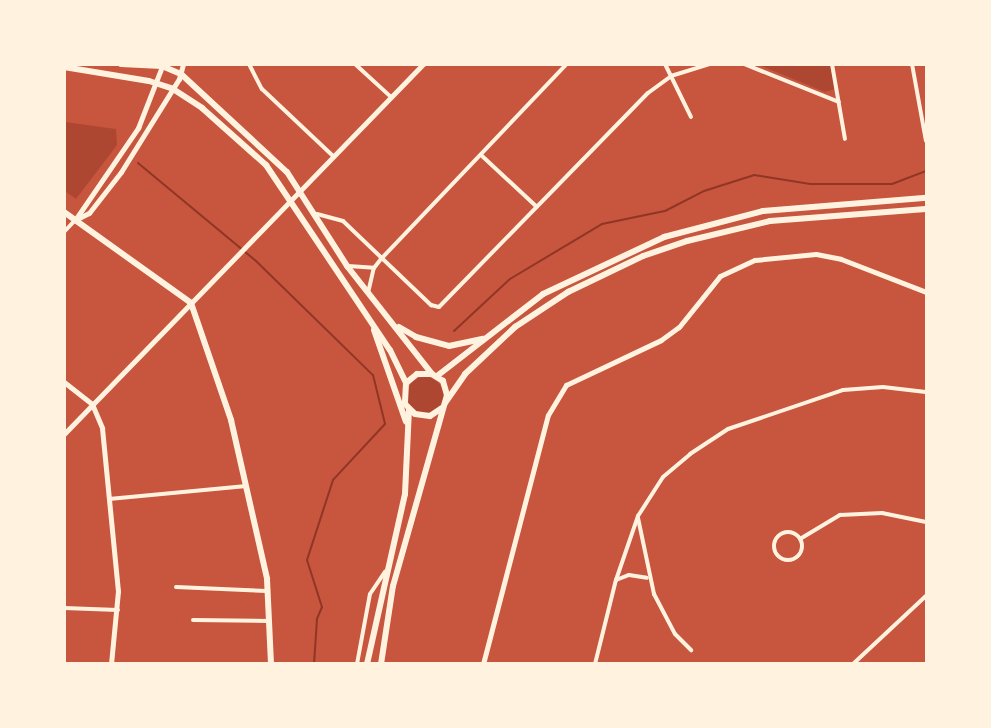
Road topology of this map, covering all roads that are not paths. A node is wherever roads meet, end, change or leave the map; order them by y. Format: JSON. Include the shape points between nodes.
{"nodes":[{"id":1,"x":121,"y":64,"type":"edge"},
{"id":2,"x":183,"y":64,"type":"edge"},
{"id":3,"x":249,"y":64,"type":"edge"},
{"id":4,"x":355,"y":64,"type":"edge"},
{"id":5,"x":423,"y":64,"type":"edge"},
{"id":6,"x":567,"y":64,"type":"edge"},
{"id":7,"x":666,"y":64,"type":"edge"},
{"id":8,"x":710,"y":64,"type":"edge"},
{"id":9,"x":744,"y":64,"type":"edge"},
{"id":10,"x":832,"y":64,"type":"edge"},
{"id":11,"x":912,"y":64,"type":"edge"},
{"id":12,"x":138,"y":65,"type":"edge"},
{"id":13,"x":162,"y":65,"type":"edge"},
{"id":14,"x":64,"y":68,"type":"edge"},
{"id":15,"x":181,"y":74,"type":"junction"},
{"id":16,"x":671,"y":76,"type":"junction"},
{"id":17,"x":156,"y":83,"type":"junction"},
{"id":18,"x":173,"y":90,"type":"junction"},
{"id":19,"x":392,"y":98,"type":"junction"},
{"id":20,"x":839,"y":102,"type":"junction"},
{"id":21,"x":692,"y":117,"type":"dead end"},
{"id":22,"x":845,"y":139,"type":"dead end"},
{"id":23,"x":927,"y":141,"type":"edge"},
{"id":24,"x":481,"y":155,"type":"junction"},
{"id":25,"x":333,"y":156,"type":"junction"},
{"id":26,"x":302,"y":191,"type":"junction"},
{"id":27,"x":927,"y":198,"type":"edge"},
{"id":28,"x":291,"y":201,"type":"junction"},
{"id":29,"x":537,"y":207,"type":"junction"},
{"id":30,"x":927,"y":210,"type":"edge"},
{"id":31,"x":64,"y":212,"type":"edge"},
{"id":32,"x":317,"y":214,"type":"junction"},
{"id":33,"x":75,"y":220,"type":"junction"},
{"id":34,"x":64,"y":232,"type":"edge"},
{"id":35,"x":381,"y":259,"type":"junction"},
{"id":36,"x":347,"y":266,"type":"junction"},
{"id":37,"x":374,"y":268,"type":"junction"},
{"id":38,"x":927,"y":292,"type":"edge"},
{"id":39,"x":368,"y":293,"type":"junction"},
{"id":40,"x":192,"y":303,"type":"junction"},
{"id":41,"x":391,"y":321,"type":"junction"},
{"id":42,"x":371,"y":324,"type":"junction"},
{"id":43,"x":487,"y":338,"type":"junction"},
{"id":44,"x":434,"y":375,"type":"junction"},
{"id":45,"x":64,"y":382,"type":"edge"},
{"id":46,"x":406,"y":383,"type":"junction"},
{"id":47,"x":927,"y":392,"type":"edge"},
{"id":48,"x":92,"y":404,"type":"junction"},
{"id":49,"x":444,"y":405,"type":"junction"},
{"id":50,"x":409,"y":410,"type":"junction"},
{"id":51,"x":407,"y":427,"type":"junction"},
{"id":52,"x":64,"y":434,"type":"edge"},
{"id":53,"x":246,"y":486,"type":"junction"},
{"id":54,"x":108,"y":499,"type":"junction"},
{"id":55,"x":638,"y":516,"type":"junction"},
{"id":56,"x":927,"y":522,"type":"edge"},
{"id":57,"x":800,"y":539,"type":"junction"},
{"id":58,"x":385,"y":572,"type":"junction"},
{"id":59,"x":648,"y":578,"type":"junction"},
{"id":60,"x":616,"y":580,"type":"junction"},
{"id":61,"x":176,"y":587,"type":"dead end"},
{"id":62,"x":268,"y":591,"type":"junction"},
{"id":63,"x":927,"y":597,"type":"edge"},
{"id":64,"x":64,"y":608,"type":"edge"},
{"id":65,"x":118,"y":610,"type":"junction"},
{"id":66,"x":193,"y":620,"type":"dead end"},
{"id":67,"x":270,"y":621,"type":"junction"},
{"id":68,"x":691,"y":650,"type":"dead end"},
{"id":69,"x":111,"y":663,"type":"edge"},
{"id":70,"x":271,"y":663,"type":"edge"},
{"id":71,"x":357,"y":663,"type":"edge"},
{"id":72,"x":367,"y":663,"type":"edge"},
{"id":73,"x":381,"y":663,"type":"edge"},
{"id":74,"x":483,"y":663,"type":"edge"},
{"id":75,"x":595,"y":663,"type":"edge"},
{"id":76,"x":853,"y":663,"type":"edge"}],
"edges":[{"from":1,"to":12,"type":"main road"},
{"from":2,"to":15,"type":"street"},
{"from":3,"to":25,"type":"street","via":[[262,89]]},
{"from":4,"to":19,"type":"street"},
{"from":5,"to":19,"type":"street"},
{"from":6,"to":24,"type":"street"},
{"from":7,"to":16,"type":"street"},
{"from":8,"to":16,"type":"street"},
{"from":9,"to":20,"type":"street"},
{"from":10,"to":20,"type":"street"},
{"from":11,"to":23,"type":"street"},
{"from":12,"to":13,"type":"main road"},
{"from":13,"to":15,"type":"main road"},
{"from":13,"to":17,"type":"street"},
{"from":14,"to":17,"type":"main road"},
{"from":15,"to":18,"type":"street"},
{"from":15,"to":26,"type":"main road","via":[[257,142]]},
{"from":16,"to":21,"type":"street"},
{"from":16,"to":29,"type":"street","via":[[648,93]]},
{"from":17,"to":18,"type":"main road"},
{"from":17,"to":33,"type":"street","via":[[138,128]]},
{"from":18,"to":28,"type":"main road","via":[[202,108],[266,165]]},
{"from":18,"to":33,"type":"street","via":[[112,185],[86,215]]},
{"from":19,"to":25,"type":"street"},
{"from":20,"to":22,"type":"street"},
{"from":24,"to":29,"type":"street"},
{"from":24,"to":35,"type":"street"},
{"from":25,"to":26,"type":"street"},
{"from":26,"to":28,"type":"street"},
{"from":26,"to":32,"type":"main road"},
{"from":27,"to":43,"type":"main road","via":[[801,206],[694,227],[617,256],[543,294]]},
{"from":28,"to":40,"type":"street","via":[[246,243]]},
{"from":28,"to":42,"type":"main road"},
{"from":29,"to":35,"type":"street","via":[[436,307]]},
{"from":30,"to":49,"type":"main road","via":[[770,221],[644,256],[568,292],[523,321],[465,374]]},
{"from":31,"to":33,"type":"main road"},
{"from":32,"to":35,"type":"street","via":[[344,221]]},
{"from":32,"to":36,"type":"main road"},
{"from":33,"to":34,"type":"street"},
{"from":33,"to":40,"type":"main road"},
{"from":35,"to":37,"type":"street"},
{"from":36,"to":37,"type":"street"},
{"from":36,"to":39,"type":"main road"},
{"from":37,"to":39,"type":"street"},
{"from":38,"to":74,"type":"street","via":[[841,259],[816,254],[755,260],[720,276],[678,327],[661,340],[566,385],[548,415]]},
{"from":39,"to":41,"type":"main road"},
{"from":40,"to":48,"type":"street"},
{"from":40,"to":53,"type":"main road","via":[[216,367]]},
{"from":41,"to":43,"type":"main road","via":[[437,344],[449,346]]},
{"from":41,"to":44,"type":"main road"},
{"from":42,"to":46,"type":"main road","via":[[390,350]]},
{"from":42,"to":51,"type":"main road"},
{"from":43,"to":44,"type":"main road"},
{"from":44,"to":46,"type":"main road","via":[[417,374]]},
{"from":44,"to":49,"type":"main road","via":[[446,388]]},
{"from":45,"to":48,"type":"street"},
{"from":46,"to":50,"type":"main road","via":[[402,397]]},
{"from":47,"to":55,"type":"street","via":[[883,387],[843,390],[728,429],[663,477]]},
{"from":48,"to":52,"type":"street"},
{"from":48,"to":54,"type":"street","via":[[102,428]]},
{"from":49,"to":50,"type":"main road","via":[[422,417]]},
{"from":49,"to":73,"type":"main road","via":[[393,586]]},
{"from":50,"to":51,"type":"main road"},
{"from":51,"to":58,"type":"main road","via":[[408,472]]},
{"from":53,"to":54,"type":"street"},
{"from":53,"to":62,"type":"main road"},
{"from":54,"to":65,"type":"street"},
{"from":55,"to":59,"type":"street"},
{"from":55,"to":60,"type":"street"},
{"from":56,"to":57,"type":"street","via":[[882,513],[840,515]]},
{"from":57,"to":57,"type":"street","via":[[789,532],[780,535],[775,543],[778,556],[796,558],[802,547]]},
{"from":58,"to":71,"type":"street","via":[[368,602]]},
{"from":58,"to":72,"type":"main road"},
{"from":59,"to":60,"type":"street","via":[[629,575]]},
{"from":59,"to":68,"type":"street","via":[[675,634]]},
{"from":60,"to":75,"type":"street"},
{"from":61,"to":62,"type":"street"},
{"from":62,"to":67,"type":"main road"},
{"from":63,"to":76,"type":"street"},
{"from":64,"to":65,"type":"street"},
{"from":65,"to":69,"type":"street"},
{"from":66,"to":67,"type":"street"},
{"from":67,"to":70,"type":"main road"}]}
